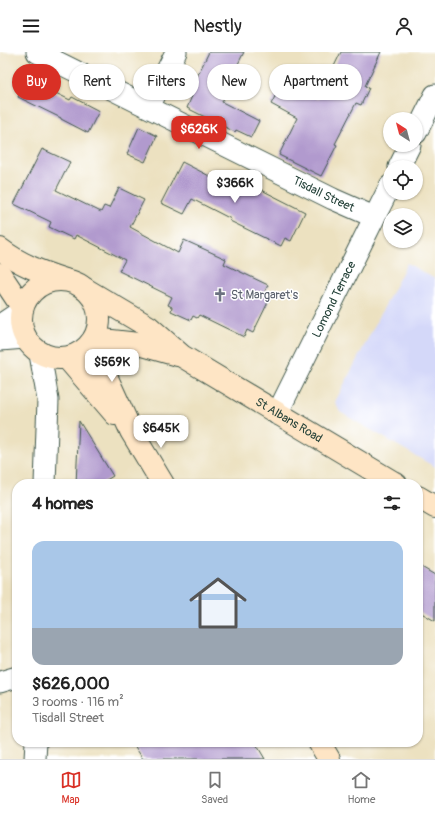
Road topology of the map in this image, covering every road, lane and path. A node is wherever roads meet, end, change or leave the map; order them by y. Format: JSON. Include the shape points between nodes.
{"nodes":[{"id":1,"x":37,"y":52,"type":"edge"},
{"id":2,"x":176,"y":52,"type":"edge"},
{"id":3,"x":435,"y":95,"type":"edge"},
{"id":4,"x":149,"y":107,"type":"junction"},
{"id":5,"x":423,"y":119,"type":"edge"},
{"id":6,"x":383,"y":200,"type":"edge"},
{"id":7,"x":374,"y":217,"type":"junction"},
{"id":8,"x":0,"y":249,"type":"edge"},
{"id":9,"x":0,"y":274,"type":"edge"},
{"id":10,"x":75,"y":285,"type":"junction"},
{"id":11,"x":22,"y":309,"type":"junction"},
{"id":12,"x":0,"y":326,"type":"edge"},
{"id":13,"x":25,"y":338,"type":"junction"},
{"id":14,"x":0,"y":340,"type":"edge"},
{"id":15,"x":93,"y":341,"type":"junction"},
{"id":16,"x":40,"y":354,"type":"junction"},
{"id":17,"x":182,"y":356,"type":"junction"},
{"id":18,"x":65,"y":358,"type":"junction"},
{"id":19,"x":48,"y":400,"type":"junction"},
{"id":20,"x":277,"y":414,"type":"junction"},
{"id":21,"x":131,"y":431,"type":"junction"},
{"id":22,"x":45,"y":479,"type":"edge"},
{"id":23,"x":160,"y":479,"type":"edge"},
{"id":24,"x":388,"y":479,"type":"edge"},
{"id":25,"x":423,"y":500,"type":"edge"},
{"id":26,"x":435,"y":507,"type":"edge"},
{"id":27,"x":12,"y":678,"type":"edge"},
{"id":28,"x":0,"y":682,"type":"edge"},
{"id":29,"x":36,"y":747,"type":"edge"},
{"id":30,"x":322,"y":747,"type":"edge"},
{"id":31,"x":35,"y":759,"type":"edge"},
{"id":32,"x":330,"y":759,"type":"edge"}],
"edges":[{"from":1,"to":4,"type":"street","name":"Tisdall Street"},
{"from":2,"to":4,"type":"street"},
{"from":3,"to":5,"type":"street"},
{"from":4,"to":7,"type":"street","name":"Tisdall Street"},
{"from":6,"to":7,"type":"street","name":"Lomond Terrace"},
{"from":7,"to":20,"type":"street","name":"Lomond Terrace"},
{"from":8,"to":10,"type":"street","name":"St Albans Road","via":[[31,268]]},
{"from":9,"to":11,"type":"street"},
{"from":10,"to":11,"type":"street","via":[[55,281],[44,283],[28,297]]},
{"from":10,"to":15,"type":"street","via":[[92,297],[97,307],[98,328]]},
{"from":10,"to":17,"type":"street","name":"St Albans Road","via":[[149,326]]},
{"from":11,"to":12,"type":"street"},
{"from":11,"to":13,"type":"street","via":[[20,320]]},
{"from":13,"to":14,"type":"street"},
{"from":13,"to":16,"type":"street"},
{"from":15,"to":17,"type":"street","name":"St Albans Road","via":[[138,344]]},
{"from":15,"to":18,"type":"street","via":[[76,355]]},
{"from":15,"to":21,"type":"street"},
{"from":16,"to":18,"type":"street","via":[[51,358]]},
{"from":16,"to":19,"type":"street"},
{"from":17,"to":20,"type":"street","name":"St Albans Road"},
{"from":18,"to":19,"type":"street"},
{"from":18,"to":21,"type":"street"},
{"from":19,"to":22,"type":"street"},
{"from":20,"to":24,"type":"street","name":"St Albans Road"},
{"from":21,"to":23,"type":"street"},
{"from":25,"to":26,"type":"street"},
{"from":27,"to":28,"type":"street"},
{"from":29,"to":31,"type":"street"},
{"from":30,"to":32,"type":"street"}]}
